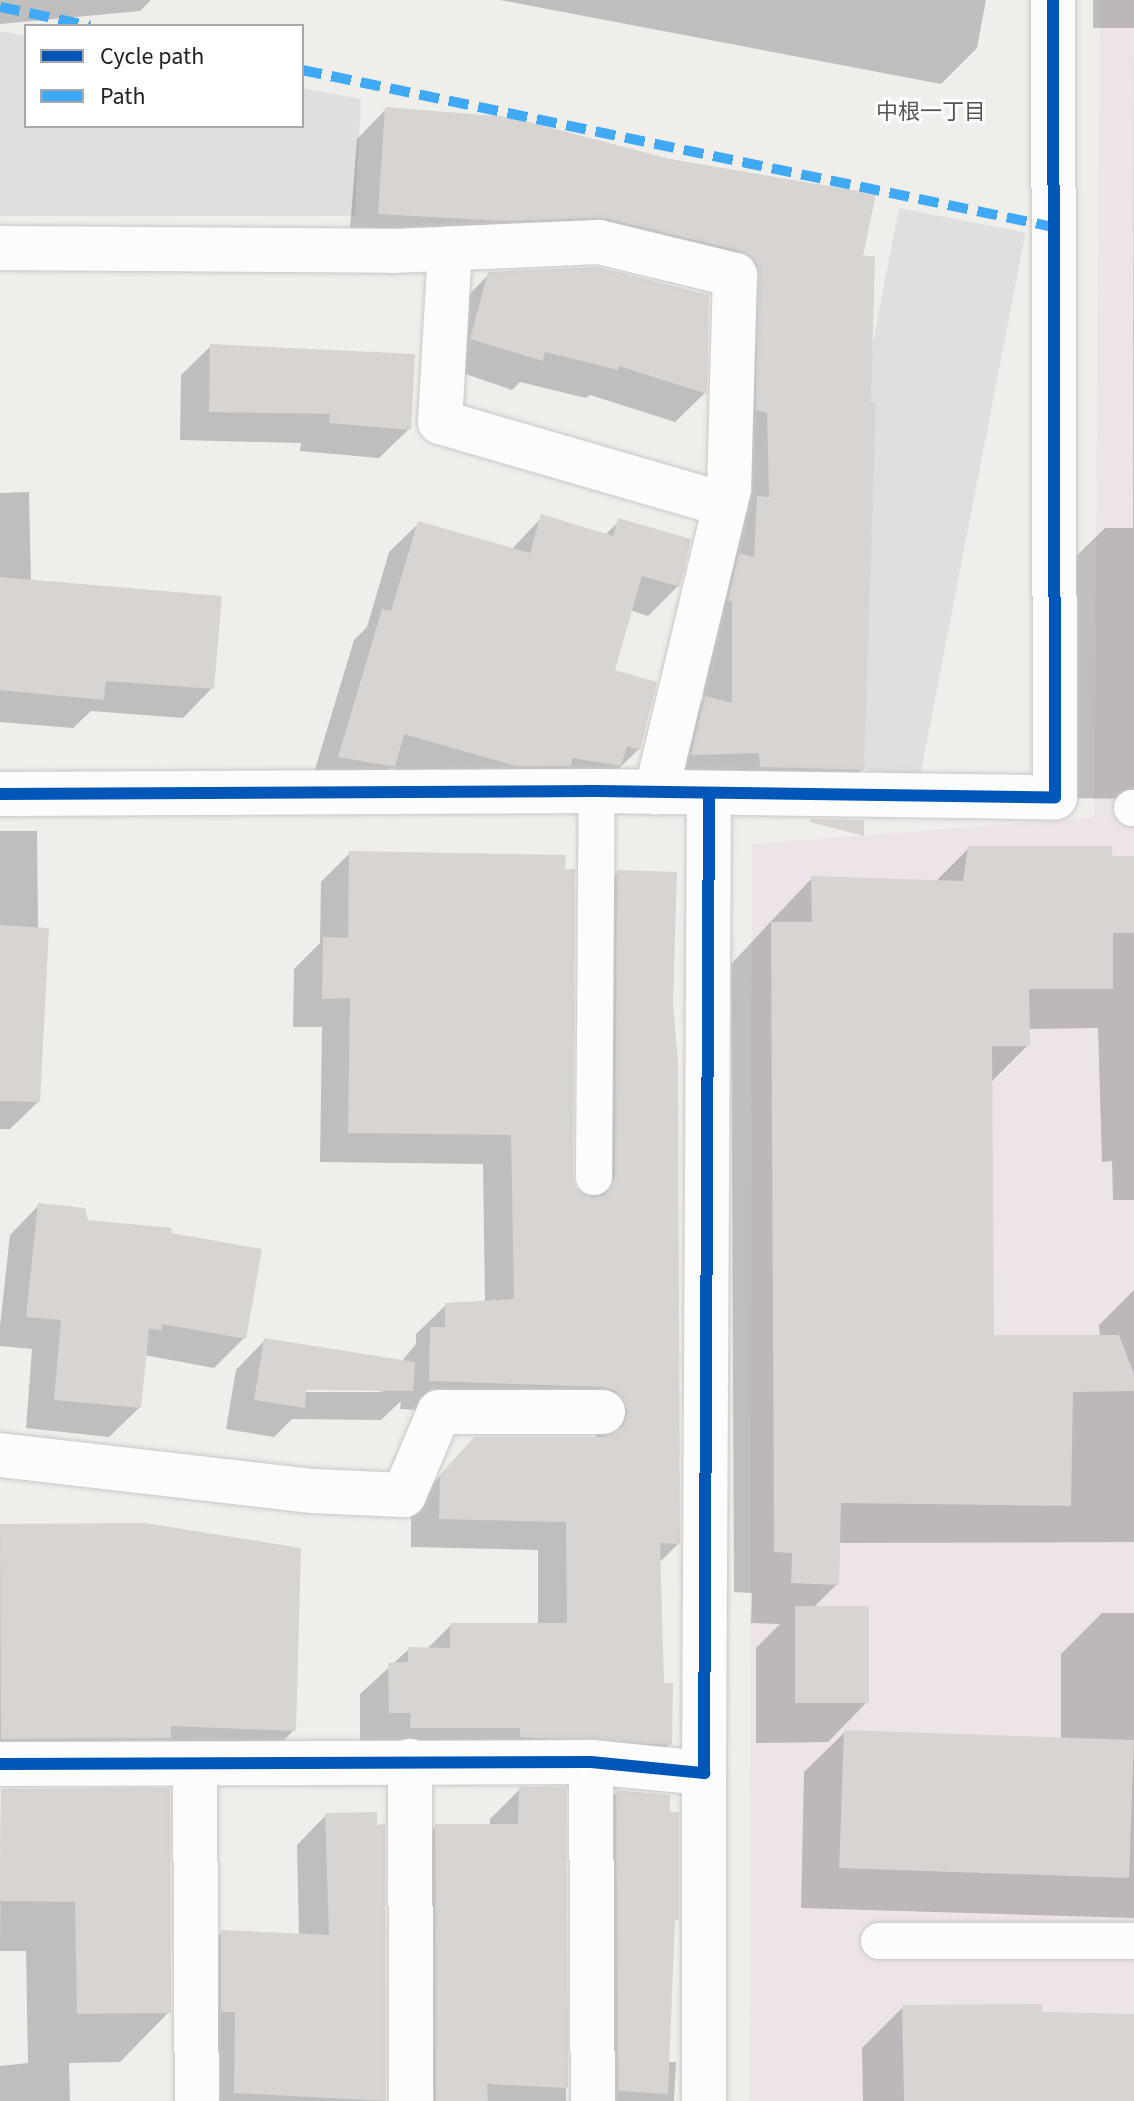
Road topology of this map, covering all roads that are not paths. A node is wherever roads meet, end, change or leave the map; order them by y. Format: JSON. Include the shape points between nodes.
{"nodes":[{"id":1,"x":1053,"y":0,"type":"edge"},
{"id":2,"x":0,"y":248,"type":"edge"},
{"id":3,"x":450,"y":249,"type":"junction"},
{"id":4,"x":725,"y":505,"type":"junction"},
{"id":5,"x":597,"y":791,"type":"junction"},
{"id":6,"x":656,"y":792,"type":"junction"},
{"id":7,"x":0,"y":794,"type":"edge"},
{"id":8,"x":709,"y":796,"type":"junction"},
{"id":9,"x":594,"y":1177,"type":"dead end"},
{"id":10,"x":603,"y":1412,"type":"dead end"},
{"id":11,"x":0,"y":1455,"type":"edge"},
{"id":12,"x":410,"y":1761,"type":"junction"},
{"id":13,"x":591,"y":1762,"type":"junction"},
{"id":14,"x":0,"y":1764,"type":"edge"},
{"id":15,"x":195,"y":1764,"type":"junction"},
{"id":16,"x":704,"y":1773,"type":"junction"},
{"id":17,"x":879,"y":1941,"type":"dead end"},
{"id":18,"x":1134,"y":1941,"type":"edge"},
{"id":19,"x":197,"y":2101,"type":"edge"},
{"id":20,"x":411,"y":2101,"type":"edge"},
{"id":21,"x":593,"y":2101,"type":"edge"},
{"id":22,"x":704,"y":2101,"type":"edge"}],
"edges":[{"from":1,"to":8,"type":"street","via":[[1055,797]]},
{"from":2,"to":3,"type":"street"},
{"from":3,"to":4,"type":"street","via":[[440,422]]},
{"from":3,"to":4,"type":"street","via":[[599,242],[735,275]]},
{"from":4,"to":6,"type":"street"},
{"from":5,"to":6,"type":"street"},
{"from":5,"to":7,"type":"street"},
{"from":5,"to":9,"type":"lane"},
{"from":6,"to":8,"type":"street"},
{"from":8,"to":16,"type":"street"},
{"from":10,"to":11,"type":"street","via":[[439,1412],[404,1495],[313,1491]]},
{"from":12,"to":13,"type":"street"},
{"from":12,"to":15,"type":"street"},
{"from":12,"to":20,"type":"street"},
{"from":13,"to":16,"type":"street"},
{"from":13,"to":21,"type":"street"},
{"from":14,"to":15,"type":"street"},
{"from":15,"to":19,"type":"street"},
{"from":16,"to":22,"type":"street"},
{"from":17,"to":18,"type":"lane"}]}
